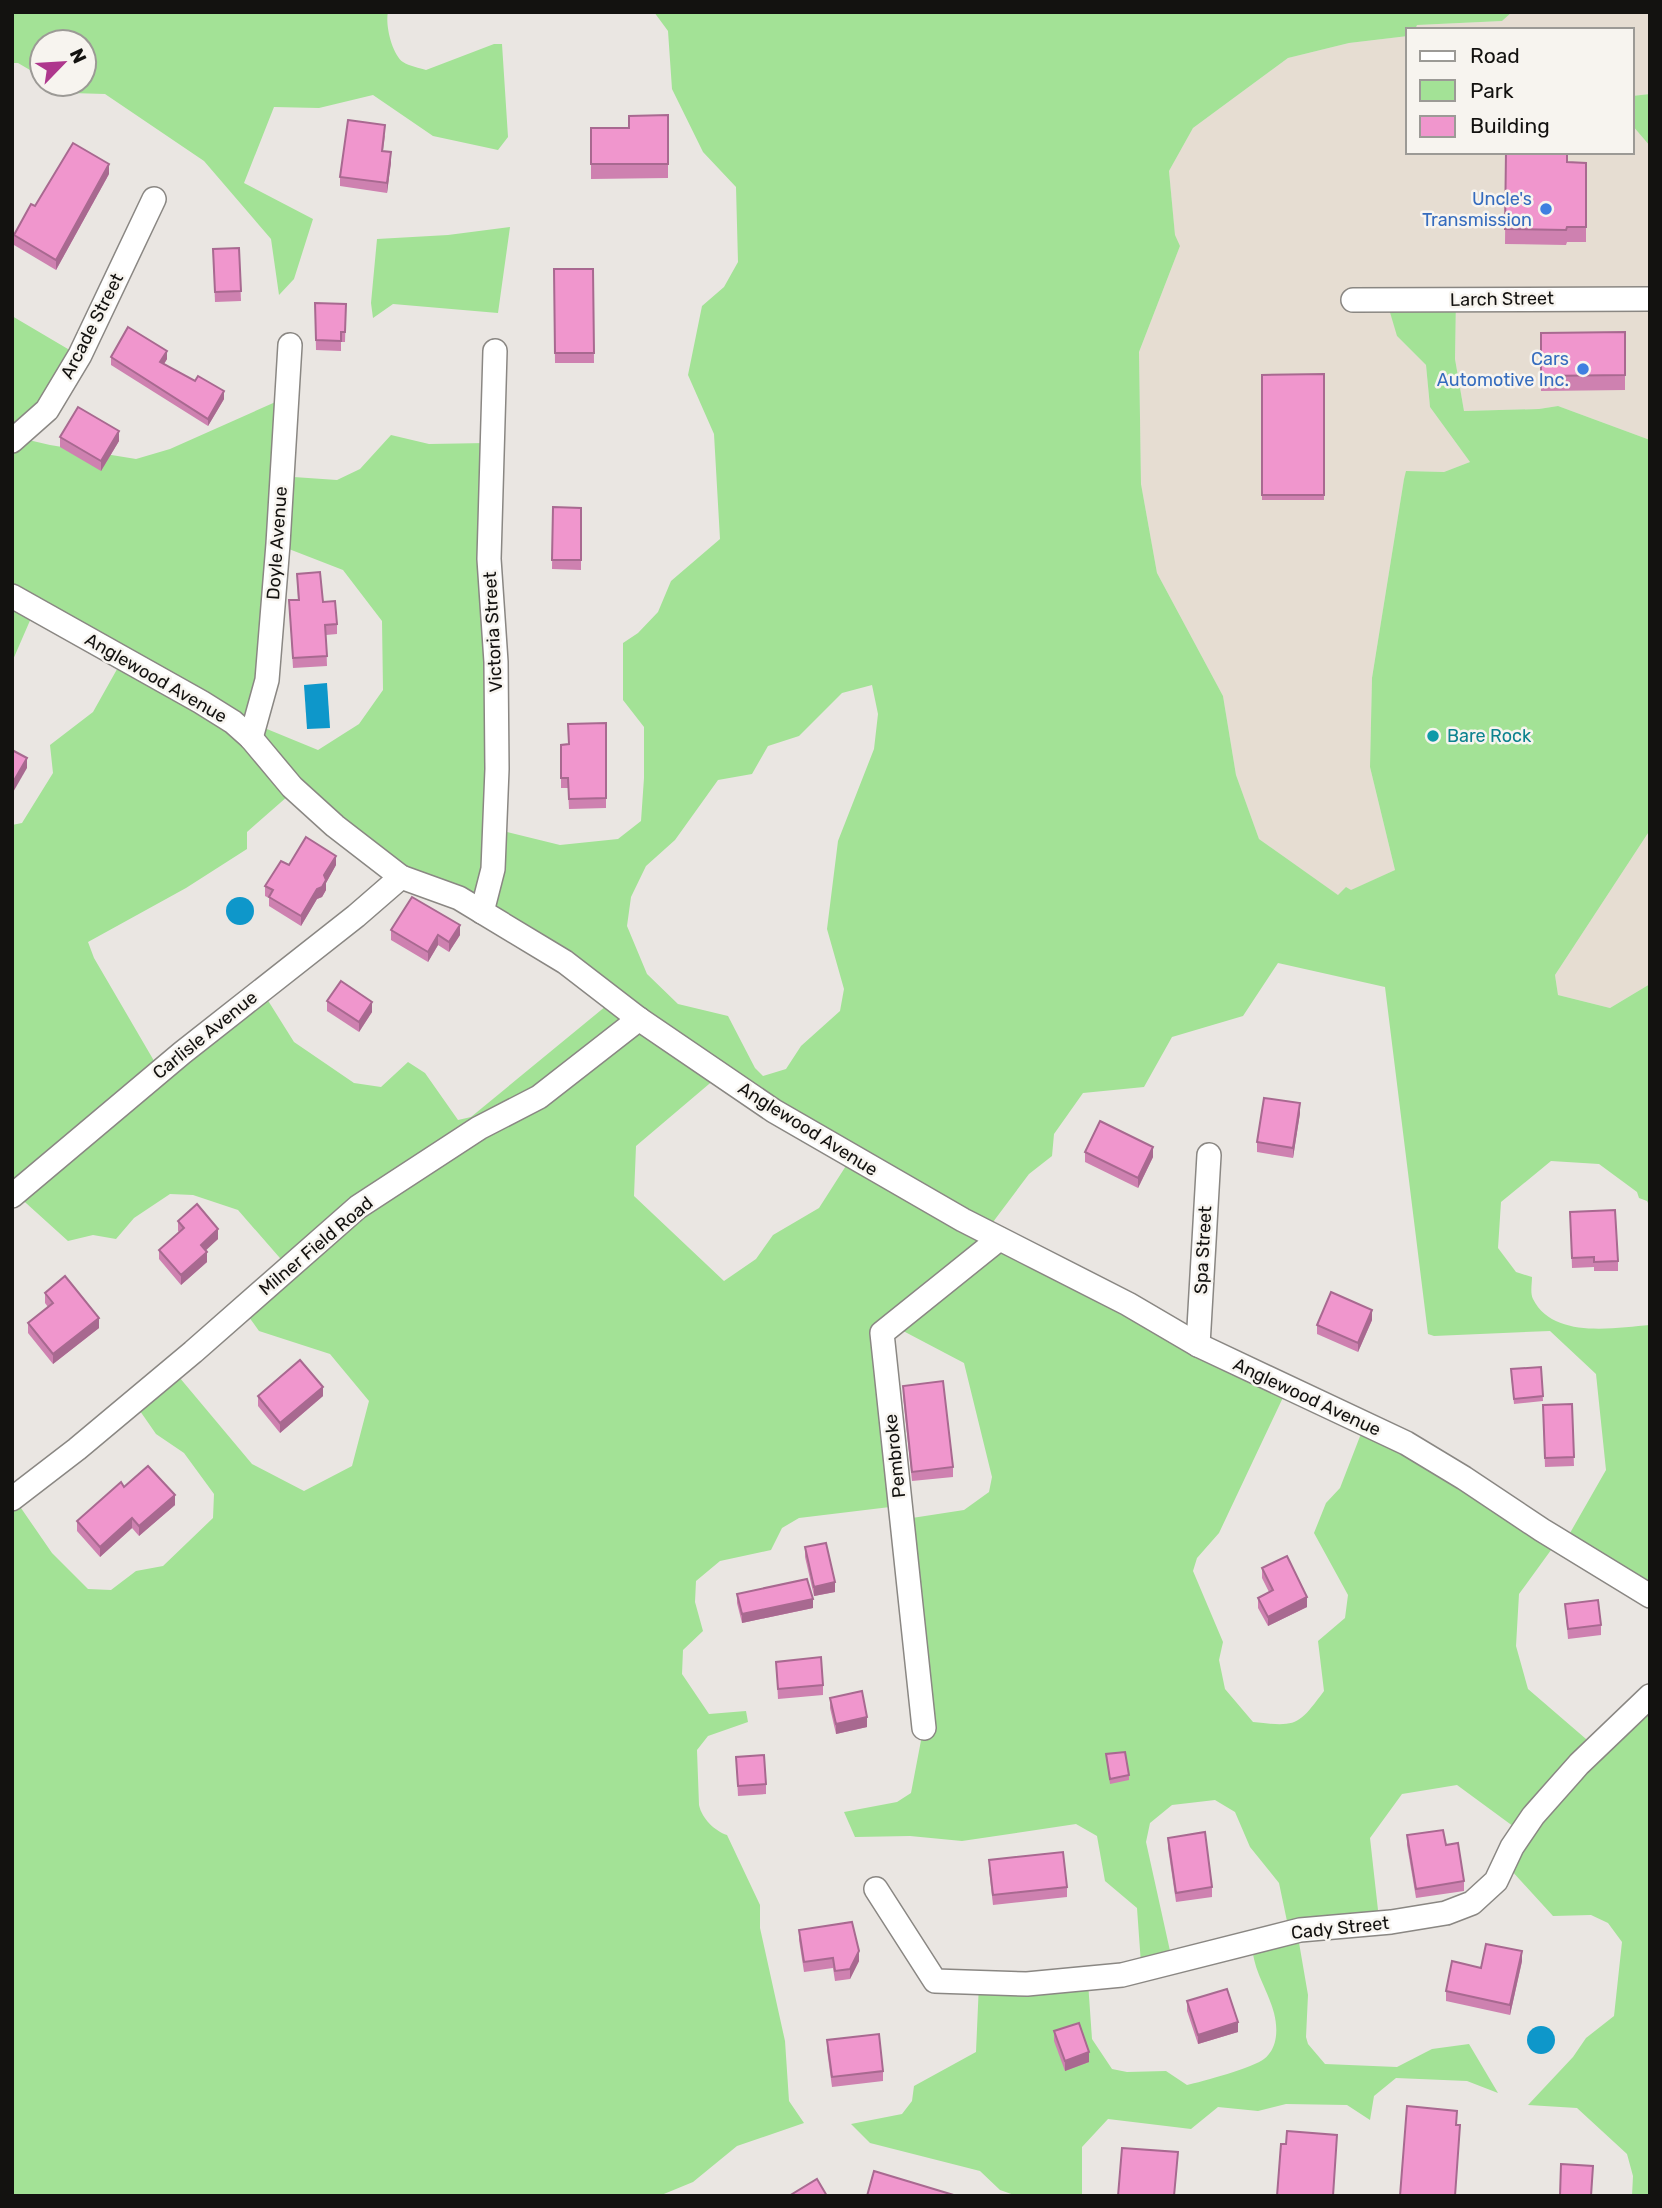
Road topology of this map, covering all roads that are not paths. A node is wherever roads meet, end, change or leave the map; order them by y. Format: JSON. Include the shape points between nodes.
{"nodes":[{"id":1,"x":154,"y":199,"type":"dead end"},
{"id":2,"x":1650,"y":299,"type":"edge"},
{"id":3,"x":1353,"y":300,"type":"dead end"},
{"id":4,"x":290,"y":345,"type":"dead end"},
{"id":5,"x":495,"y":351,"type":"dead end"},
{"id":6,"x":12,"y":441,"type":"edge"},
{"id":7,"x":12,"y":596,"type":"edge"},
{"id":8,"x":251,"y":738,"type":"junction"},
{"id":9,"x":401,"y":877,"type":"junction"},
{"id":10,"x":482,"y":912,"type":"junction"},
{"id":11,"x":639,"y":1019,"type":"junction"},
{"id":12,"x":1209,"y":1155,"type":"dead end"},
{"id":13,"x":12,"y":1196,"type":"edge"},
{"id":14,"x":999,"y":1239,"type":"junction"},
{"id":15,"x":1198,"y":1345,"type":"junction"},
{"id":16,"x":12,"y":1499,"type":"edge"},
{"id":17,"x":1650,"y":1596,"type":"edge"},
{"id":18,"x":1650,"y":1696,"type":"edge"},
{"id":19,"x":924,"y":1728,"type":"dead end"},
{"id":20,"x":876,"y":1889,"type":"dead end"}],
"edges":[{"from":1,"to":6,"type":"street","name":"Arcade Street","via":[[80,355],[47,410]]},
{"from":2,"to":3,"type":"street","name":"Larch Street"},
{"from":4,"to":8,"type":"street","name":"Doyle Avenue","via":[[267,680]]},
{"from":5,"to":10,"type":"street","name":"Victoria Street","via":[[489,559],[497,769],[493,869]]},
{"from":7,"to":8,"type":"street","name":"Anglewood Avenue","via":[[201,702]]},
{"from":8,"to":9,"type":"street","name":"Anglewood Avenue","via":[[292,787]]},
{"from":9,"to":10,"type":"street","name":"Anglewood Avenue","via":[[459,898]]},
{"from":9,"to":13,"type":"street","name":"Carlisle Avenue"},
{"from":10,"to":11,"type":"street","name":"Anglewood Avenue","via":[[565,962]]},
{"from":11,"to":14,"type":"street","name":"Anglewood Avenue","via":[[774,1111]]},
{"from":11,"to":16,"type":"street","name":"Milner Field Road","via":[[539,1097],[479,1128],[358,1207],[193,1352]]},
{"from":12,"to":15,"type":"street","name":"Spa Street"},
{"from":14,"to":15,"type":"street","name":"Anglewood Avenue"},
{"from":14,"to":19,"type":"street","name":"Pembroke","via":[[882,1333]]},
{"from":15,"to":17,"type":"street","name":"Anglewood Avenue","via":[[1406,1443]]},
{"from":18,"to":20,"type":"street","name":"Cady Street","via":[[1532,1816],[1496,1881],[1472,1903],[1446,1913],[1300,1930],[1122,1975],[1027,1984],[935,1981]]}]}
